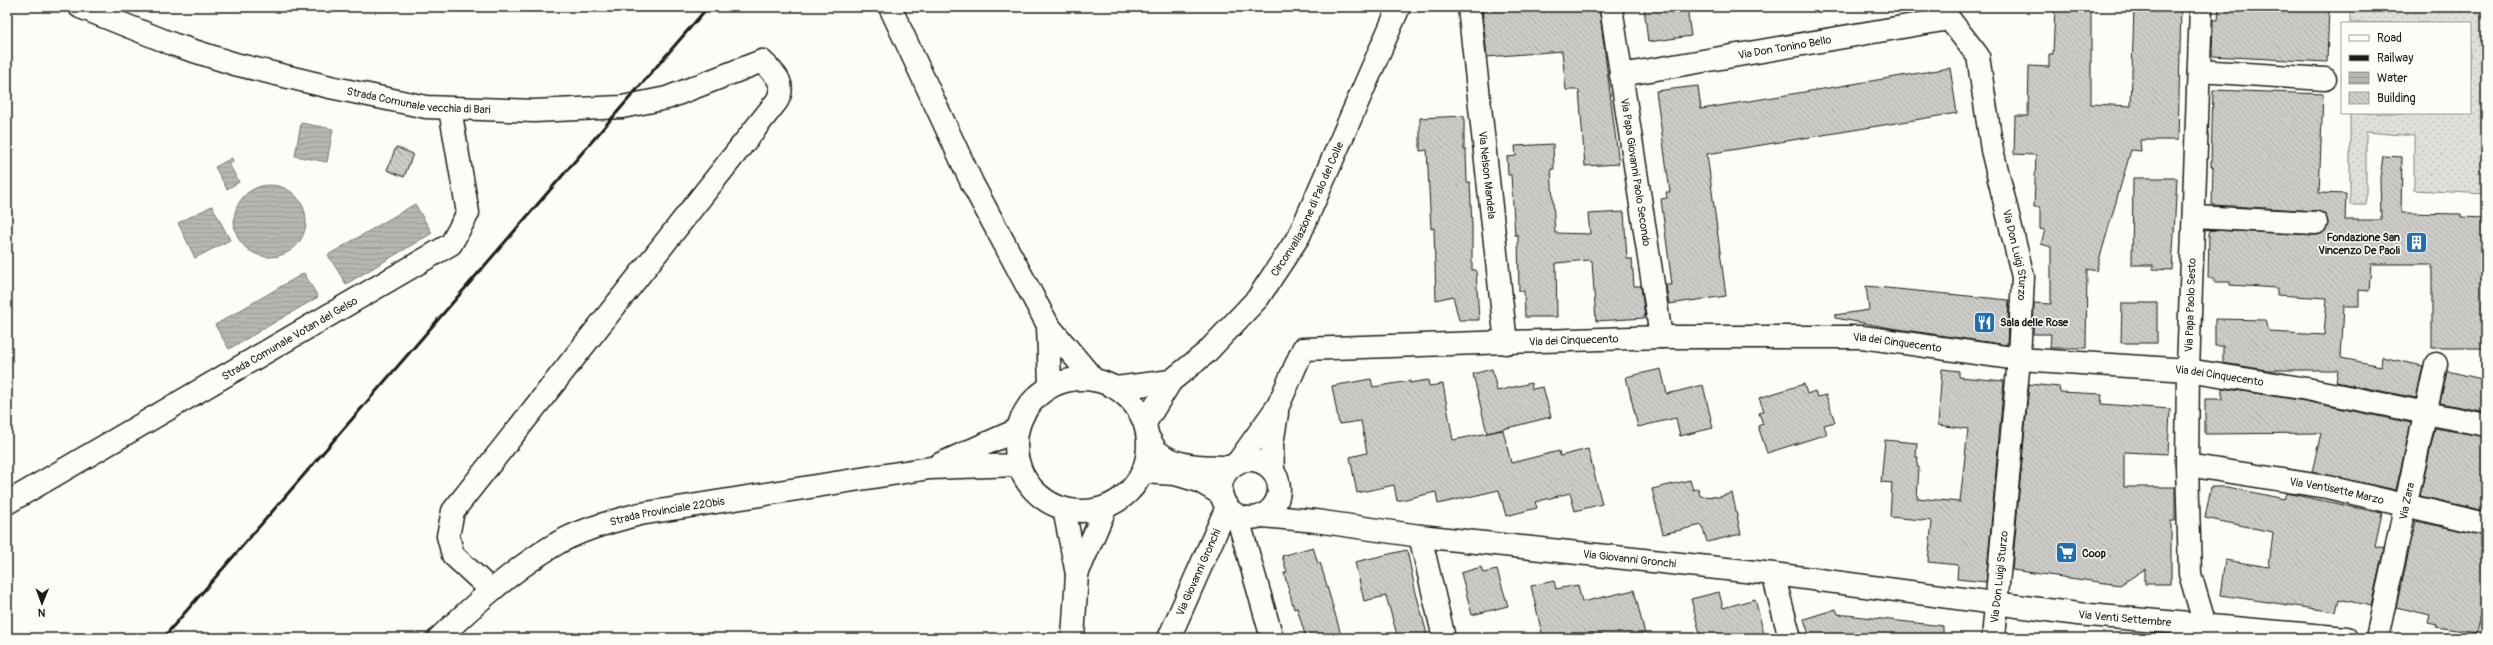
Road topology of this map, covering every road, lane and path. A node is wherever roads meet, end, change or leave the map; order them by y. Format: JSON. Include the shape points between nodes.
{"nodes":[{"id":1,"x":80,"y":7,"type":"edge"},
{"id":2,"x":890,"y":7,"type":"edge"},
{"id":3,"x":1399,"y":7,"type":"edge"},
{"id":4,"x":1469,"y":7,"type":"edge"},
{"id":5,"x":1611,"y":7,"type":"edge"},
{"id":6,"x":2201,"y":7,"type":"edge"},
{"id":7,"x":1944,"y":13,"type":"edge"},
{"id":8,"x":2199,"y":71,"type":"junction"},
{"id":9,"x":1621,"y":75,"type":"junction"},
{"id":10,"x":2325,"y":79,"type":"dead end"},
{"id":11,"x":450,"y":109,"type":"junction"},
{"id":12,"x":2194,"y":217,"type":"junction"},
{"id":13,"x":2316,"y":223,"type":"dead end"},
{"id":14,"x":1048,"y":325,"type":"junction"},
{"id":15,"x":1661,"y":337,"type":"junction"},
{"id":16,"x":1506,"y":343,"type":"junction"},
{"id":17,"x":2019,"y":359,"type":"junction"},
{"id":18,"x":2436,"y":364,"type":"dead end"},
{"id":19,"x":2188,"y":370,"type":"junction"},
{"id":20,"x":1094,"y":380,"type":"junction"},
{"id":21,"x":1171,"y":380,"type":"junction"},
{"id":22,"x":1050,"y":387,"type":"junction"},
{"id":23,"x":1116,"y":388,"type":"junction"},
{"id":24,"x":1278,"y":406,"type":"junction"},
{"id":25,"x":2427,"y":412,"type":"junction"},
{"id":26,"x":2486,"y":425,"type":"edge"},
{"id":27,"x":1017,"y":430,"type":"junction"},
{"id":28,"x":1146,"y":430,"type":"junction"},
{"id":29,"x":1234,"y":464,"type":"junction"},
{"id":30,"x":1018,"y":465,"type":"junction"},
{"id":31,"x":2187,"y":465,"type":"junction"},
{"id":32,"x":930,"y":468,"type":"junction"},
{"id":33,"x":1143,"y":472,"type":"junction"},
{"id":34,"x":1277,"y":479,"type":"junction"},
{"id":35,"x":7,"y":503,"type":"edge"},
{"id":36,"x":1228,"y":505,"type":"junction"},
{"id":37,"x":2406,"y":505,"type":"junction"},
{"id":38,"x":1106,"y":507,"type":"junction"},
{"id":39,"x":1064,"y":509,"type":"junction"},
{"id":40,"x":1262,"y":516,"type":"junction"},
{"id":41,"x":1316,"y":521,"type":"junction"},
{"id":42,"x":2486,"y":524,"type":"edge"},
{"id":43,"x":1420,"y":536,"type":"junction"},
{"id":44,"x":1077,"y":574,"type":"junction"},
{"id":45,"x":1773,"y":574,"type":"junction"},
{"id":46,"x":491,"y":590,"type":"junction"},
{"id":47,"x":1998,"y":603,"type":"junction"},
{"id":48,"x":2206,"y":632,"type":"edge"},
{"id":49,"x":2310,"y":637,"type":"edge"},
{"id":50,"x":439,"y":638,"type":"edge"},
{"id":51,"x":1074,"y":638,"type":"edge"},
{"id":52,"x":1169,"y":638,"type":"edge"},
{"id":53,"x":1272,"y":638,"type":"edge"},
{"id":54,"x":1444,"y":638,"type":"edge"},
{"id":55,"x":1790,"y":638,"type":"edge"},
{"id":56,"x":1993,"y":638,"type":"edge"},
{"id":57,"x":2347,"y":638,"type":"edge"},
{"id":58,"x":2377,"y":638,"type":"edge"}],
"edges":[{"from":1,"to":11,"type":"street","name":"Strada Comunale vecchia di Bari","via":[[175,45],[235,64],[399,102]]},
{"from":2,"to":14,"type":"street","via":[[973,185]]},
{"from":3,"to":21,"type":"street","name":"Circonvallazione di Palo del Colle","via":[[1299,236],[1258,298],[1206,353]]},
{"from":4,"to":16,"type":"street","name":"Via Nelson Mandela"},
{"from":5,"to":9,"type":"street","name":"Via Papa Giovanni Paolo Secondo"},
{"from":6,"to":8,"type":"street","name":"Via Papa Paolo Sesto"},
{"from":7,"to":9,"type":"street","name":"Via Don Tonino Bello"},
{"from":7,"to":17,"type":"street","name":"Via Don Luigi Sturzo","via":[[1978,56],[1992,150],[2023,277]]},
{"from":8,"to":10,"type":"street"},
{"from":8,"to":12,"type":"street","name":"Via Papa Paolo Sesto"},
{"from":9,"to":15,"type":"street","name":"Via Papa Giovanni Paolo Secondo"},
{"from":11,"to":35,"type":"street","name":"Strada Comunale Votan del Gelso","via":[[468,213],[451,244]]},
{"from":11,"to":46,"type":"street","name":"Strada Comunale vecchia di Bari","via":[[534,111],[627,106],[668,98],[762,61],[779,79],[782,86],[777,101],[453,511],[448,536],[453,555]]},
{"from":12,"to":13,"type":"street"},
{"from":12,"to":19,"type":"street","name":"Via Papa Paolo Sesto"},
{"from":14,"to":20,"type":"street"},
{"from":14,"to":22,"type":"street"},
{"from":15,"to":16,"type":"street","name":"Via dei Cinquecento"},
{"from":15,"to":17,"type":"street","name":"Via dei Cinquecento","via":[[1862,337]]},
{"from":16,"to":24,"type":"street","name":"Via dei Cinquecento","via":[[1303,349]]},
{"from":17,"to":19,"type":"street","name":"Via dei Cinquecento"},
{"from":17,"to":47,"type":"street","name":"Via Don Luigi Sturzo"},
{"from":18,"to":25,"type":"street","name":"Via Zara"},
{"from":19,"to":25,"type":"street","name":"Via dei Cinquecento"},
{"from":19,"to":31,"type":"street","name":"Via Papa Paolo Sesto"},
{"from":20,"to":22,"type":"street","via":[[1071,380]]},
{"from":20,"to":23,"type":"street"},
{"from":21,"to":23,"type":"street"},
{"from":21,"to":28,"type":"street"},
{"from":22,"to":27,"type":"street","via":[[1035,398],[1024,413]]},
{"from":23,"to":28,"type":"street","via":[[1128,397]]},
{"from":24,"to":29,"type":"street","name":"Via Giovanni Gronchi"},
{"from":24,"to":34,"type":"street","via":[[1272,444]]},
{"from":25,"to":26,"type":"street","name":"Via dei Cinquecento"},
{"from":25,"to":37,"type":"street","name":"Via Zara"},
{"from":27,"to":30,"type":"street"},
{"from":27,"to":32,"type":"street"},
{"from":28,"to":29,"type":"street","via":[[1158,452],[1181,463],[1203,467]]},
{"from":28,"to":33,"type":"street","via":[[1147,461]]},
{"from":29,"to":34,"type":"street","via":[[1257,460]]},
{"from":29,"to":36,"type":"street","name":"Via Giovanni Gronchi","via":[[1224,475]]},
{"from":30,"to":32,"type":"street"},
{"from":30,"to":39,"type":"street","via":[[1028,485],[1044,500]]},
{"from":31,"to":37,"type":"street","name":"Via Ventisette Marzo","via":[[2327,487]]},
{"from":31,"to":48,"type":"street","name":"Via Papa Paolo Sesto","via":[[2190,574]]},
{"from":32,"to":46,"type":"street","name":"Strada Provinciale 220bis","via":[[640,514],[595,526],[551,546]]},
{"from":33,"to":36,"type":"street","via":[[1175,474],[1199,481]]},
{"from":33,"to":38,"type":"street","via":[[1134,487],[1121,499]]},
{"from":34,"to":40,"type":"street","via":[[1275,504]]},
{"from":34,"to":41,"type":"street","via":[[1298,510]]},
{"from":36,"to":40,"type":"street","name":"Via Giovanni Gronchi","via":[[1249,518]]},
{"from":36,"to":52,"type":"street","name":"Via Giovanni Gronchi"},
{"from":36,"to":53,"type":"street","name":"Via Giovanni Gronchi"},
{"from":37,"to":42,"type":"street","name":"Via Ventisette Marzo"},
{"from":37,"to":58,"type":"street","name":"Via Zara"},
{"from":38,"to":39,"type":"street","via":[[1086,511]]},
{"from":38,"to":44,"type":"street"},
{"from":39,"to":44,"type":"street"},
{"from":40,"to":41,"type":"street","name":"Via Giovanni Gronchi"},
{"from":41,"to":43,"type":"street","name":"Via Giovanni Gronchi"},
{"from":43,"to":45,"type":"street","name":"Via Giovanni Gronchi"},
{"from":43,"to":54,"type":"street"},
{"from":44,"to":51,"type":"street"},
{"from":45,"to":47,"type":"street","name":"Via Giovanni Gronchi"},
{"from":45,"to":55,"type":"street"},
{"from":46,"to":50,"type":"street","name":"Strada Provinciale 220bis"},
{"from":47,"to":48,"type":"street","name":"Via Venti Settembre"},
{"from":47,"to":56,"type":"street","name":"Via Don Luigi Sturzo"},
{"from":48,"to":49,"type":"street","name":"Via Venti Settembre"},
{"from":49,"to":57,"type":"street","name":"Via Venti Settembre"}]}
